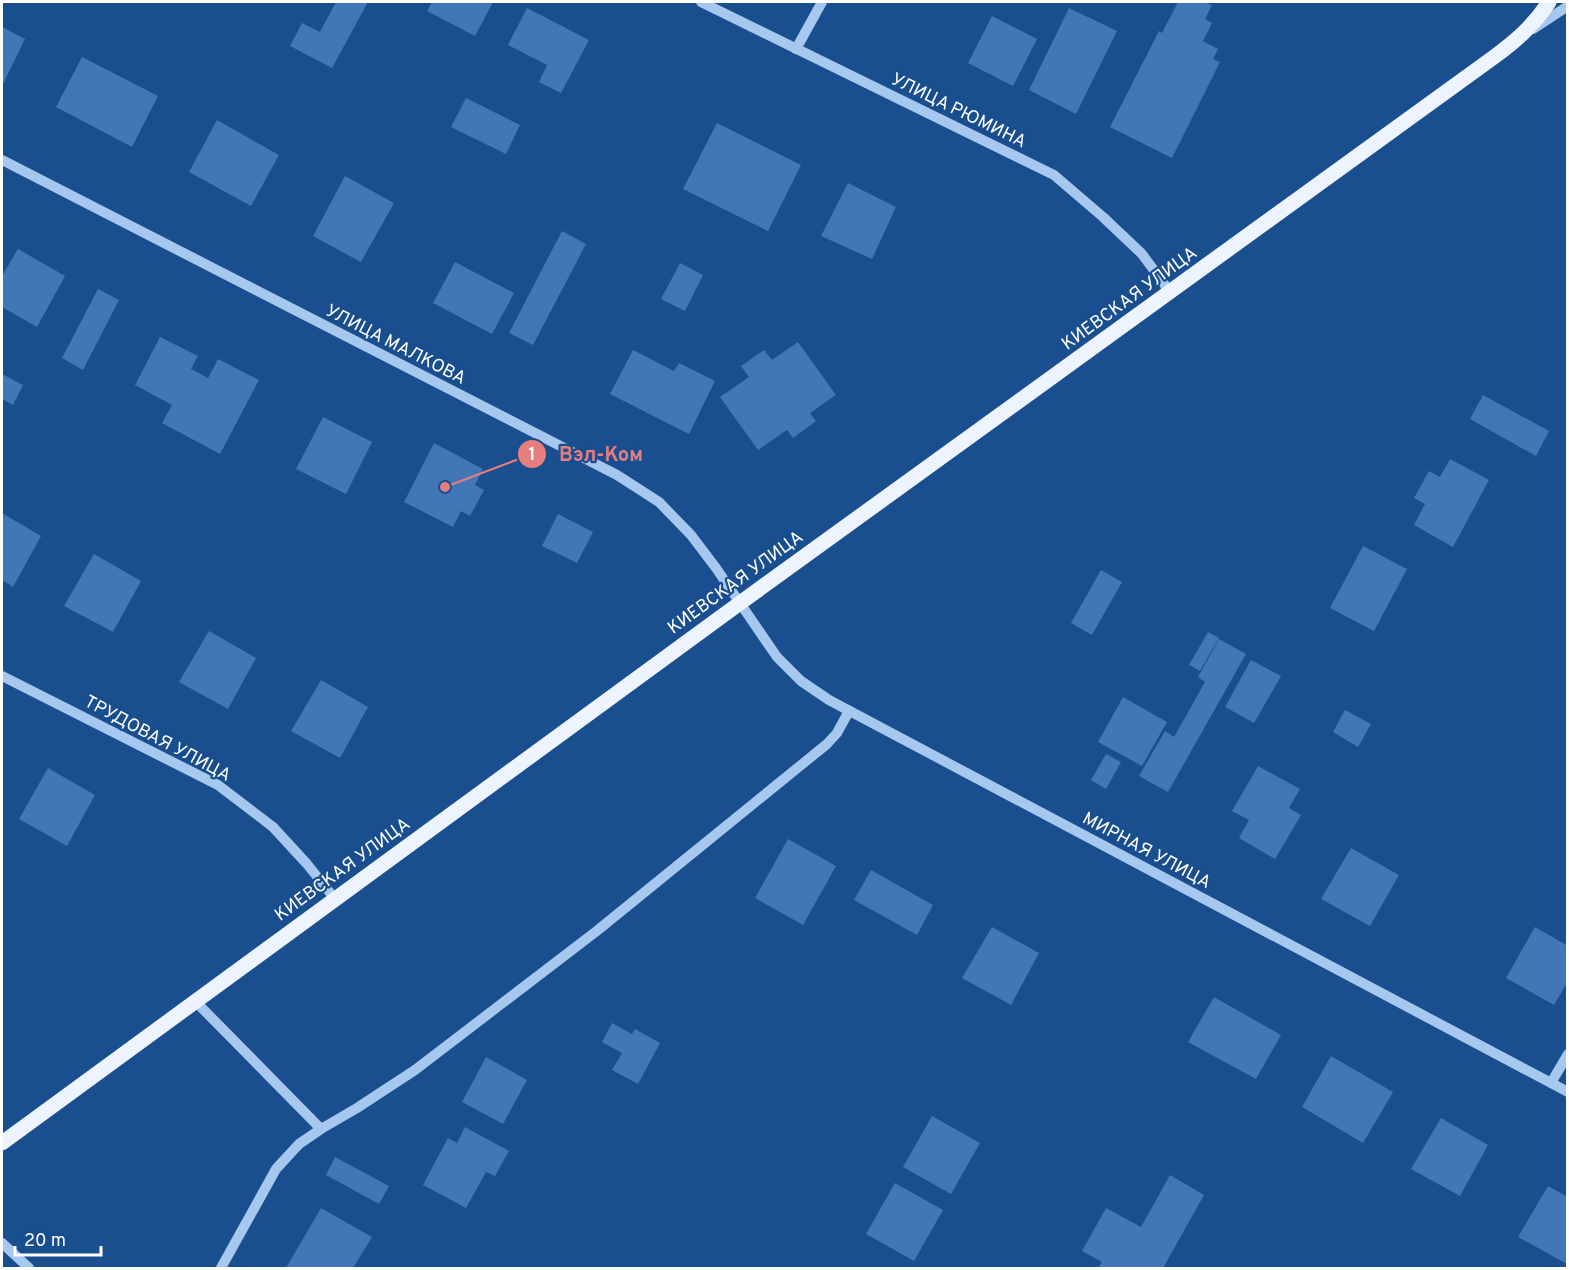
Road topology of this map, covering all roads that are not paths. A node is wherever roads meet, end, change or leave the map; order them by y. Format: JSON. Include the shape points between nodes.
{"nodes":[{"id":1,"x":701,"y":2,"type":"edge"},
{"id":2,"x":822,"y":2,"type":"edge"},
{"id":3,"x":1549,"y":2,"type":"edge"},
{"id":4,"x":1568,"y":6,"type":"edge"},
{"id":5,"x":1517,"y":40,"type":"junction"},
{"id":6,"x":796,"y":49,"type":"junction"},
{"id":7,"x":2,"y":160,"type":"edge"},
{"id":8,"x":1170,"y":292,"type":"junction"},
{"id":9,"x":740,"y":603,"type":"junction"},
{"id":10,"x":2,"y":676,"type":"edge"},
{"id":11,"x":849,"y":711,"type":"junction"},
{"id":12,"x":335,"y":899,"type":"junction"},
{"id":13,"x":195,"y":1001,"type":"junction"},
{"id":14,"x":1568,"y":1054,"type":"edge"},
{"id":15,"x":1551,"y":1083,"type":"junction"},
{"id":16,"x":1568,"y":1092,"type":"edge"},
{"id":17,"x":321,"y":1129,"type":"junction"},
{"id":18,"x":2,"y":1143,"type":"edge"},
{"id":19,"x":2,"y":1243,"type":"edge"},
{"id":20,"x":29,"y":1269,"type":"edge"},
{"id":21,"x":221,"y":1269,"type":"edge"}],
"edges":[{"from":1,"to":6,"type":"street","name":"УЛИЦА РЮМИНА"},
{"from":2,"to":6,"type":"street"},
{"from":3,"to":5,"type":"main road","name":"КИЕВСКАЯ УЛИЦА"},
{"from":4,"to":5,"type":"street"},
{"from":5,"to":8,"type":"main road","name":"КИЕВСКАЯ УЛИЦА"},
{"from":6,"to":8,"type":"street","name":"УЛИЦА РЮМИНА","via":[[1053,174],[1142,254]]},
{"from":7,"to":9,"type":"street","name":"УЛИЦА МАЛКОВА","via":[[616,476],[659,502],[691,536]]},
{"from":8,"to":9,"type":"main road","name":"КИЕВСКАЯ УЛИЦА"},
{"from":9,"to":11,"type":"street","name":"МИРНАЯ УЛИЦА","via":[[777,657],[801,681]]},
{"from":9,"to":12,"type":"main road","name":"КИЕВСКАЯ УЛИЦА"},
{"from":10,"to":12,"type":"street","name":"ТРУДОВАЯ УЛИЦА","via":[[218,785],[273,827]]},
{"from":11,"to":15,"type":"street","name":"МИРНАЯ УЛИЦА"},
{"from":11,"to":17,"type":"street","via":[[827,744],[598,930],[416,1070]]},
{"from":12,"to":13,"type":"main road","name":"КИЕВСКАЯ УЛИЦА"},
{"from":13,"to":17,"type":"street"},
{"from":13,"to":18,"type":"main road","name":"КИЕВСКАЯ УЛИЦА"},
{"from":14,"to":15,"type":"street"},
{"from":15,"to":16,"type":"street","name":"МИРНАЯ УЛИЦА"},
{"from":17,"to":21,"type":"street","via":[[299,1144],[276,1169]]},
{"from":19,"to":20,"type":"street"}]}
